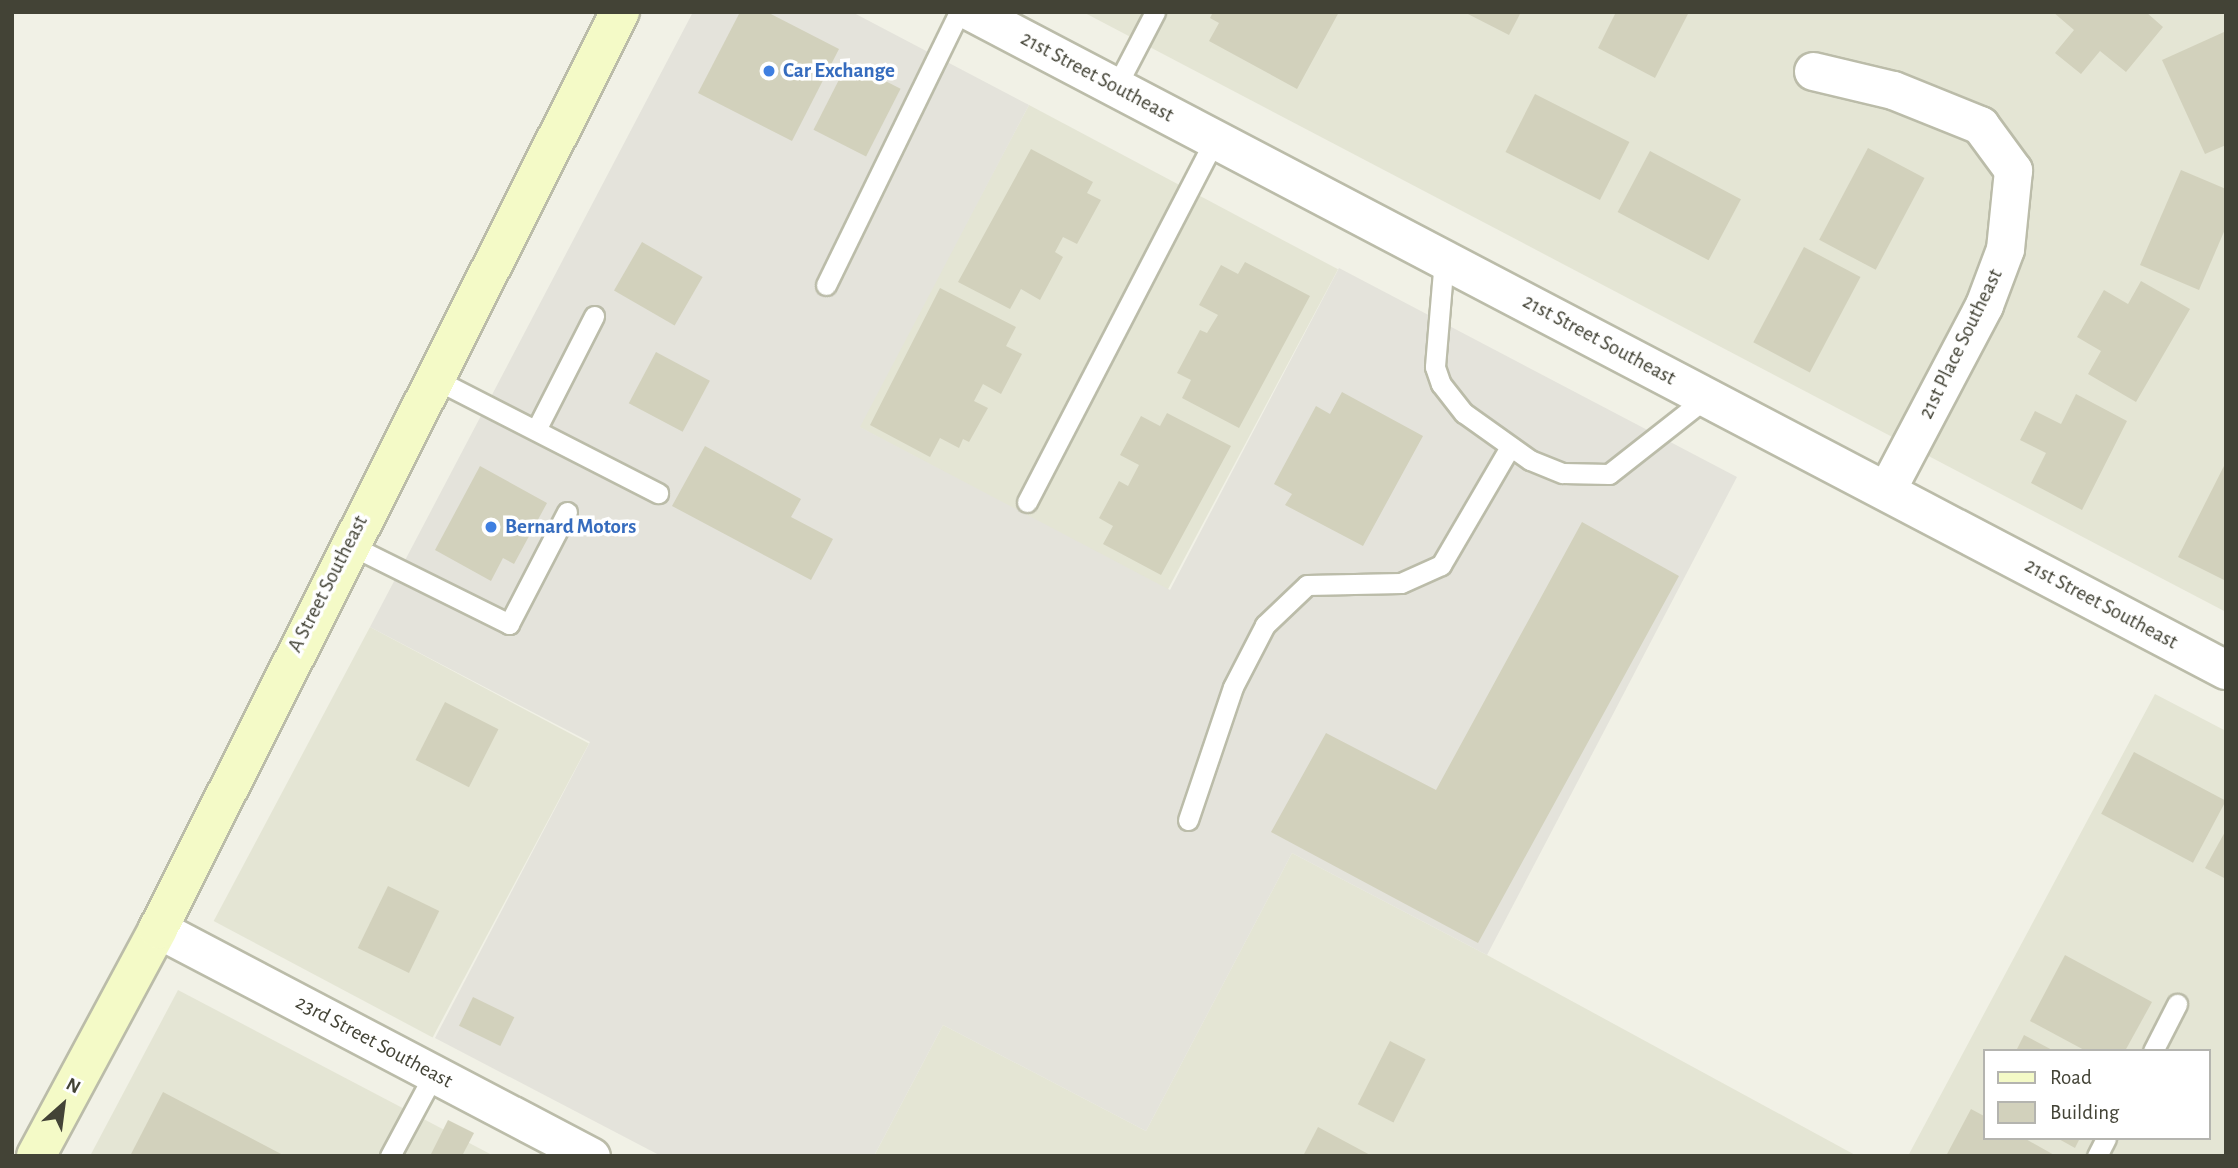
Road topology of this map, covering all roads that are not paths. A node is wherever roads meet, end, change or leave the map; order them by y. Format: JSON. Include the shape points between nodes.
{"nodes":[{"id":1,"x":621,"y":12,"type":"edge"},
{"id":2,"x":959,"y":12,"type":"edge"},
{"id":3,"x":972,"y":12,"type":"edge"},
{"id":4,"x":1155,"y":12,"type":"edge"},
{"id":5,"x":1812,"y":71,"type":"dead end"},
{"id":6,"x":1116,"y":87,"type":"junction"},
{"id":7,"x":1215,"y":139,"type":"junction"},
{"id":8,"x":1444,"y":258,"type":"junction"},
{"id":9,"x":826,"y":285,"type":"dead end"},
{"id":10,"x":594,"y":316,"type":"dead end"},
{"id":11,"x":433,"y":378,"type":"junction"},
{"id":12,"x":1707,"y":397,"type":"junction"},
{"id":13,"x":536,"y":430,"type":"junction"},
{"id":14,"x":1510,"y":447,"type":"junction"},
{"id":15,"x":1886,"y":491,"type":"junction"},
{"id":16,"x":658,"y":493,"type":"dead end"},
{"id":17,"x":1027,"y":502,"type":"dead end"},
{"id":18,"x":567,"y":512,"type":"dead end"},
{"id":19,"x":348,"y":544,"type":"junction"},
{"id":20,"x":2226,"y":670,"type":"edge"},
{"id":21,"x":1188,"y":820,"type":"dead end"},
{"id":22,"x":158,"y":929,"type":"junction"},
{"id":23,"x":2178,"y":1004,"type":"dead end"},
{"id":24,"x":2153,"y":1049,"type":"edge"},
{"id":25,"x":434,"y":1074,"type":"junction"},
{"id":26,"x":2105,"y":1140,"type":"edge"},
{"id":27,"x":36,"y":1156,"type":"edge"},
{"id":28,"x":390,"y":1156,"type":"edge"},
{"id":29,"x":591,"y":1156,"type":"edge"},
{"id":30,"x":2097,"y":1156,"type":"edge"}],
"edges":[{"from":1,"to":11,"type":"main road","name":"A Street Southeast"},
{"from":2,"to":9,"type":"lane"},
{"from":3,"to":6,"type":"street","name":"21st Street Southeast"},
{"from":4,"to":6,"type":"lane"},
{"from":5,"to":15,"type":"street","name":"21st Place Southeast","via":[[1893,90],[1980,125],[2012,170],[2005,249],[1984,305]]},
{"from":6,"to":7,"type":"street","name":"21st Street Southeast"},
{"from":7,"to":8,"type":"street","name":"21st Street Southeast"},
{"from":7,"to":17,"type":"lane"},
{"from":8,"to":12,"type":"street","name":"21st Street Southeast"},
{"from":8,"to":14,"type":"lane","via":[[1434,367],[1464,413]]},
{"from":10,"to":13,"type":"lane"},
{"from":11,"to":13,"type":"lane"},
{"from":11,"to":19,"type":"main road","name":"A Street Southeast"},
{"from":12,"to":14,"type":"lane","via":[[1609,474],[1563,473]]},
{"from":12,"to":15,"type":"street","name":"21st Street Southeast"},
{"from":13,"to":16,"type":"lane"},
{"from":14,"to":21,"type":"lane","via":[[1441,565],[1401,583],[1307,585],[1265,625],[1233,687]]},
{"from":15,"to":20,"type":"street","name":"21st Street Southeast"},
{"from":18,"to":19,"type":"lane","via":[[509,624]]},
{"from":19,"to":22,"type":"main road","name":"A Street Southeast"},
{"from":22,"to":25,"type":"street","name":"23rd Street Southeast"},
{"from":22,"to":27,"type":"main road","name":"A Street Southeast"},
{"from":23,"to":24,"type":"lane"},
{"from":25,"to":28,"type":"lane"},
{"from":25,"to":29,"type":"street","name":"23rd Street Southeast"},
{"from":26,"to":30,"type":"lane"}]}
